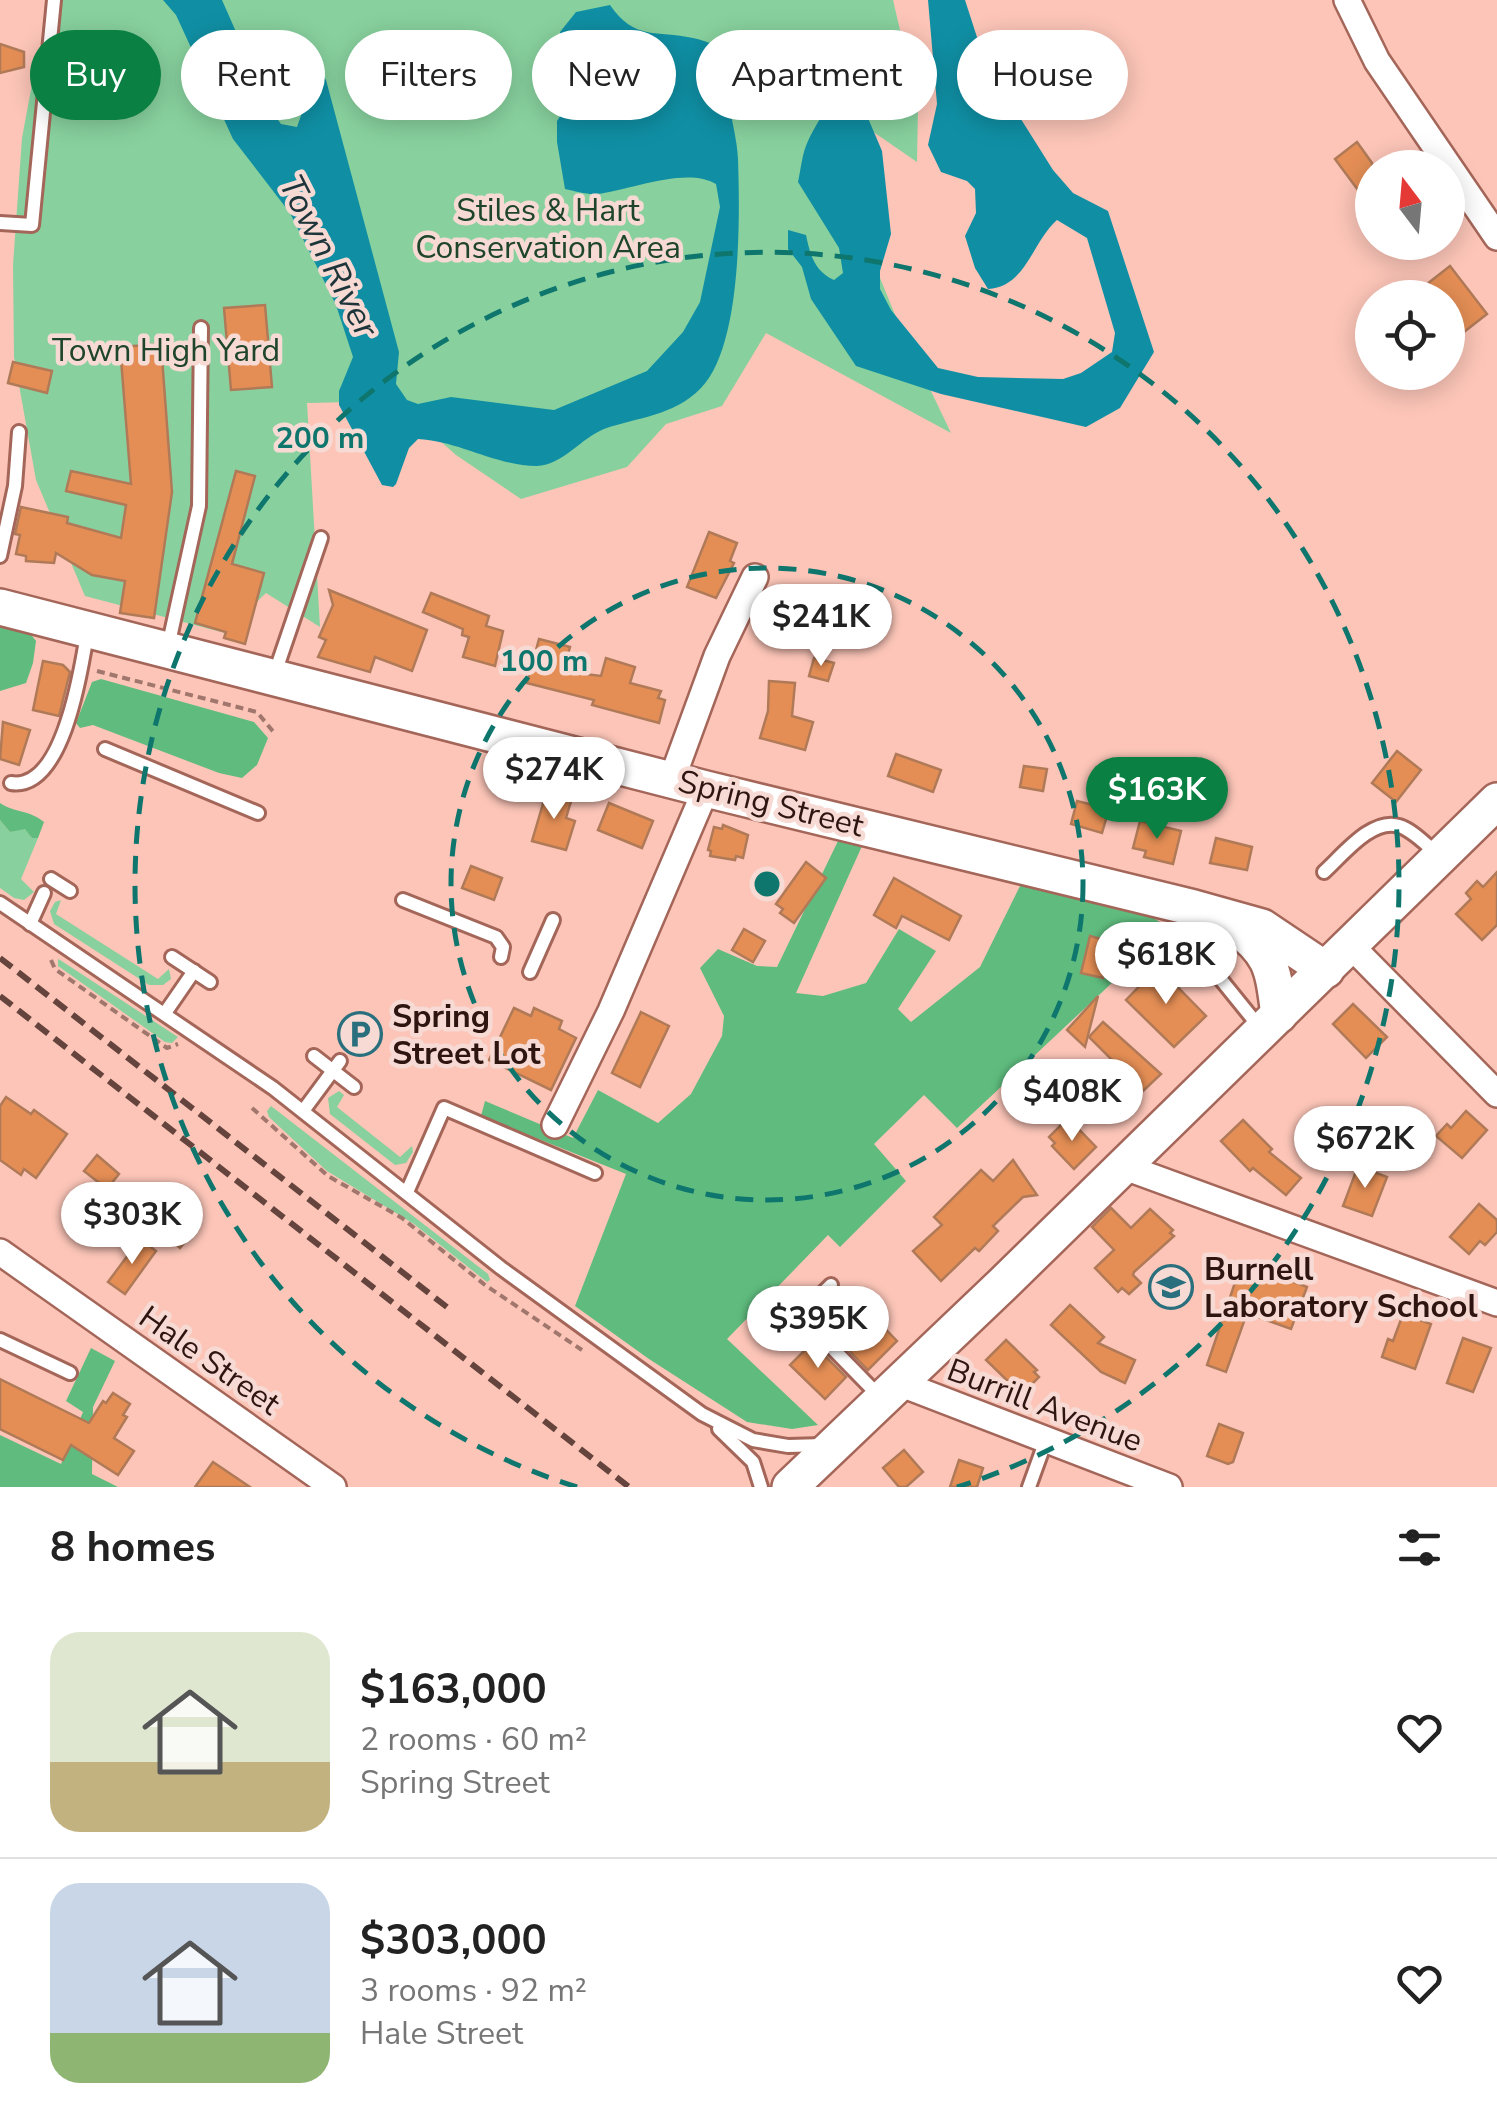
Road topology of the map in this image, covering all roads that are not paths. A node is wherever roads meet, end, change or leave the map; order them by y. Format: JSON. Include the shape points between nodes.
{"nodes":[{"id":1,"x":54,"y":0,"type":"edge"},
{"id":2,"x":1347,"y":0,"type":"edge"},
{"id":3,"x":0,"y":224,"type":"edge"},
{"id":4,"x":1497,"y":237,"type":"edge"},
{"id":5,"x":200,"y":328,"type":"dead end"},
{"id":6,"x":19,"y":432,"type":"dead end"},
{"id":7,"x":320,"y":538,"type":"dead end"},
{"id":8,"x":0,"y":556,"type":"edge"},
{"id":9,"x":755,"y":578,"type":"dead end"},
{"id":10,"x":0,"y":607,"type":"edge"},
{"id":11,"x":87,"y":630,"type":"junction"},
{"id":12,"x":168,"y":650,"type":"junction"},
{"id":13,"x":274,"y":676,"type":"junction"},
{"id":14,"x":105,"y":748,"type":"dead end"},
{"id":15,"x":672,"y":779,"type":"junction"},
{"id":16,"x":12,"y":783,"type":"dead end"},
{"id":17,"x":706,"y":789,"type":"junction"},
{"id":18,"x":1497,"y":801,"type":"edge"},
{"id":19,"x":258,"y":813,"type":"dead end"},
{"id":20,"x":1441,"y":856,"type":"junction"},
{"id":21,"x":1324,"y":872,"type":"dead end"},
{"id":22,"x":50,"y":879,"type":"dead end"},
{"id":23,"x":70,"y":891,"type":"dead end"},
{"id":24,"x":44,"y":893,"type":"dead end"},
{"id":25,"x":403,"y":900,"type":"dead end"},
{"id":26,"x":0,"y":903,"type":"edge"},
{"id":27,"x":1198,"y":909,"type":"junction"},
{"id":28,"x":553,"y":920,"type":"dead end"},
{"id":29,"x":30,"y":924,"type":"junction"},
{"id":30,"x":172,"y":956,"type":"dead end"},
{"id":31,"x":502,"y":957,"type":"dead end"},
{"id":32,"x":1340,"y":957,"type":"junction"},
{"id":33,"x":194,"y":971,"type":"junction"},
{"id":34,"x":530,"y":972,"type":"dead end"},
{"id":35,"x":210,"y":982,"type":"dead end"},
{"id":36,"x":165,"y":1013,"type":"junction"},
{"id":37,"x":1270,"y":1023,"type":"junction"},
{"id":38,"x":314,"y":1056,"type":"dead end"},
{"id":39,"x":337,"y":1066,"type":"junction"},
{"id":40,"x":354,"y":1087,"type":"dead end"},
{"id":41,"x":1497,"y":1094,"type":"edge"},
{"id":42,"x":303,"y":1111,"type":"junction"},
{"id":43,"x":555,"y":1126,"type":"dead end"},
{"id":44,"x":417,"y":1132,"type":"dead end"},
{"id":45,"x":430,"y":1141,"type":"junction"},
{"id":46,"x":1122,"y":1166,"type":"junction"},
{"id":47,"x":595,"y":1173,"type":"dead end"},
{"id":48,"x":407,"y":1192,"type":"junction"},
{"id":49,"x":0,"y":1252,"type":"edge"},
{"id":50,"x":830,"y":1285,"type":"dead end"},
{"id":51,"x":1497,"y":1303,"type":"edge"},
{"id":52,"x":800,"y":1315,"type":"junction"},
{"id":53,"x":0,"y":1340,"type":"edge"},
{"id":54,"x":775,"y":1340,"type":"dead end"},
{"id":55,"x":70,"y":1373,"type":"dead end"},
{"id":56,"x":891,"y":1391,"type":"junction"},
{"id":57,"x":702,"y":1414,"type":"junction"},
{"id":58,"x":1046,"y":1440,"type":"junction"},
{"id":59,"x":832,"y":1445,"type":"junction"},
{"id":60,"x":333,"y":1487,"type":"edge"},
{"id":61,"x":760,"y":1487,"type":"edge"},
{"id":62,"x":790,"y":1487,"type":"edge"},
{"id":63,"x":1029,"y":1487,"type":"edge"},
{"id":64,"x":1168,"y":1487,"type":"edge"}],
"edges":[{"from":1,"to":3,"type":"lane","via":[[32,225]]},
{"from":2,"to":4,"type":"street","via":[[1378,60]]},
{"from":5,"to":12,"type":"lane","via":[[200,492]]},
{"from":6,"to":8,"type":"lane","via":[[16,486]]},
{"from":7,"to":13,"type":"lane"},
{"from":9,"to":15,"type":"street","via":[[717,656]]},
{"from":10,"to":11,"type":"street","name":"Spring Street"},
{"from":11,"to":12,"type":"street","name":"Spring Street"},
{"from":11,"to":16,"type":"lane","via":[[83,667],[55,752],[32,782]]},
{"from":12,"to":13,"type":"street","name":"Spring Street"},
{"from":13,"to":15,"type":"street","name":"Spring Street"},
{"from":14,"to":19,"type":"lane"},
{"from":15,"to":17,"type":"street","name":"Spring Street"},
{"from":17,"to":27,"type":"street","name":"Spring Street"},
{"from":17,"to":43,"type":"street"},
{"from":18,"to":20,"type":"street"},
{"from":20,"to":21,"type":"lane","via":[[1390,824],[1375,828]]},
{"from":20,"to":32,"type":"street"},
{"from":22,"to":23,"type":"lane"},
{"from":24,"to":29,"type":"lane"},
{"from":25,"to":31,"type":"lane","via":[[496,937]]},
{"from":26,"to":29,"type":"lane"},
{"from":27,"to":32,"type":"street","name":"Spring Street","via":[[1283,920],[1318,935]]},
{"from":27,"to":37,"type":"street","via":[[1264,950],[1274,978]]},
{"from":27,"to":37,"type":"lane","via":[[1183,924],[1189,940]]},
{"from":28,"to":34,"type":"lane"},
{"from":29,"to":36,"type":"lane"},
{"from":30,"to":33,"type":"lane"},
{"from":32,"to":37,"type":"street"},
{"from":32,"to":41,"type":"street"},
{"from":33,"to":35,"type":"lane"},
{"from":33,"to":36,"type":"lane"},
{"from":36,"to":42,"type":"lane"},
{"from":37,"to":46,"type":"street"},
{"from":38,"to":39,"type":"lane"},
{"from":39,"to":40,"type":"lane"},
{"from":39,"to":42,"type":"lane"},
{"from":42,"to":48,"type":"lane"},
{"from":44,"to":45,"type":"lane"},
{"from":45,"to":47,"type":"lane","via":[[444,1108]]},
{"from":45,"to":48,"type":"lane"},
{"from":46,"to":51,"type":"street"},
{"from":46,"to":56,"type":"street"},
{"from":48,"to":57,"type":"lane"},
{"from":49,"to":60,"type":"street","name":"Hale Street"},
{"from":50,"to":52,"type":"lane"},
{"from":52,"to":54,"type":"lane"},
{"from":52,"to":56,"type":"lane"},
{"from":53,"to":55,"type":"lane"},
{"from":56,"to":58,"type":"street","name":"Burrill Avenue"},
{"from":56,"to":59,"type":"street"},
{"from":57,"to":59,"type":"lane","via":[[753,1440]]},
{"from":57,"to":61,"type":"lane","via":[[752,1462]]},
{"from":58,"to":63,"type":"lane"},
{"from":58,"to":64,"type":"street","name":"Burrill Avenue"},
{"from":59,"to":62,"type":"street"}]}
